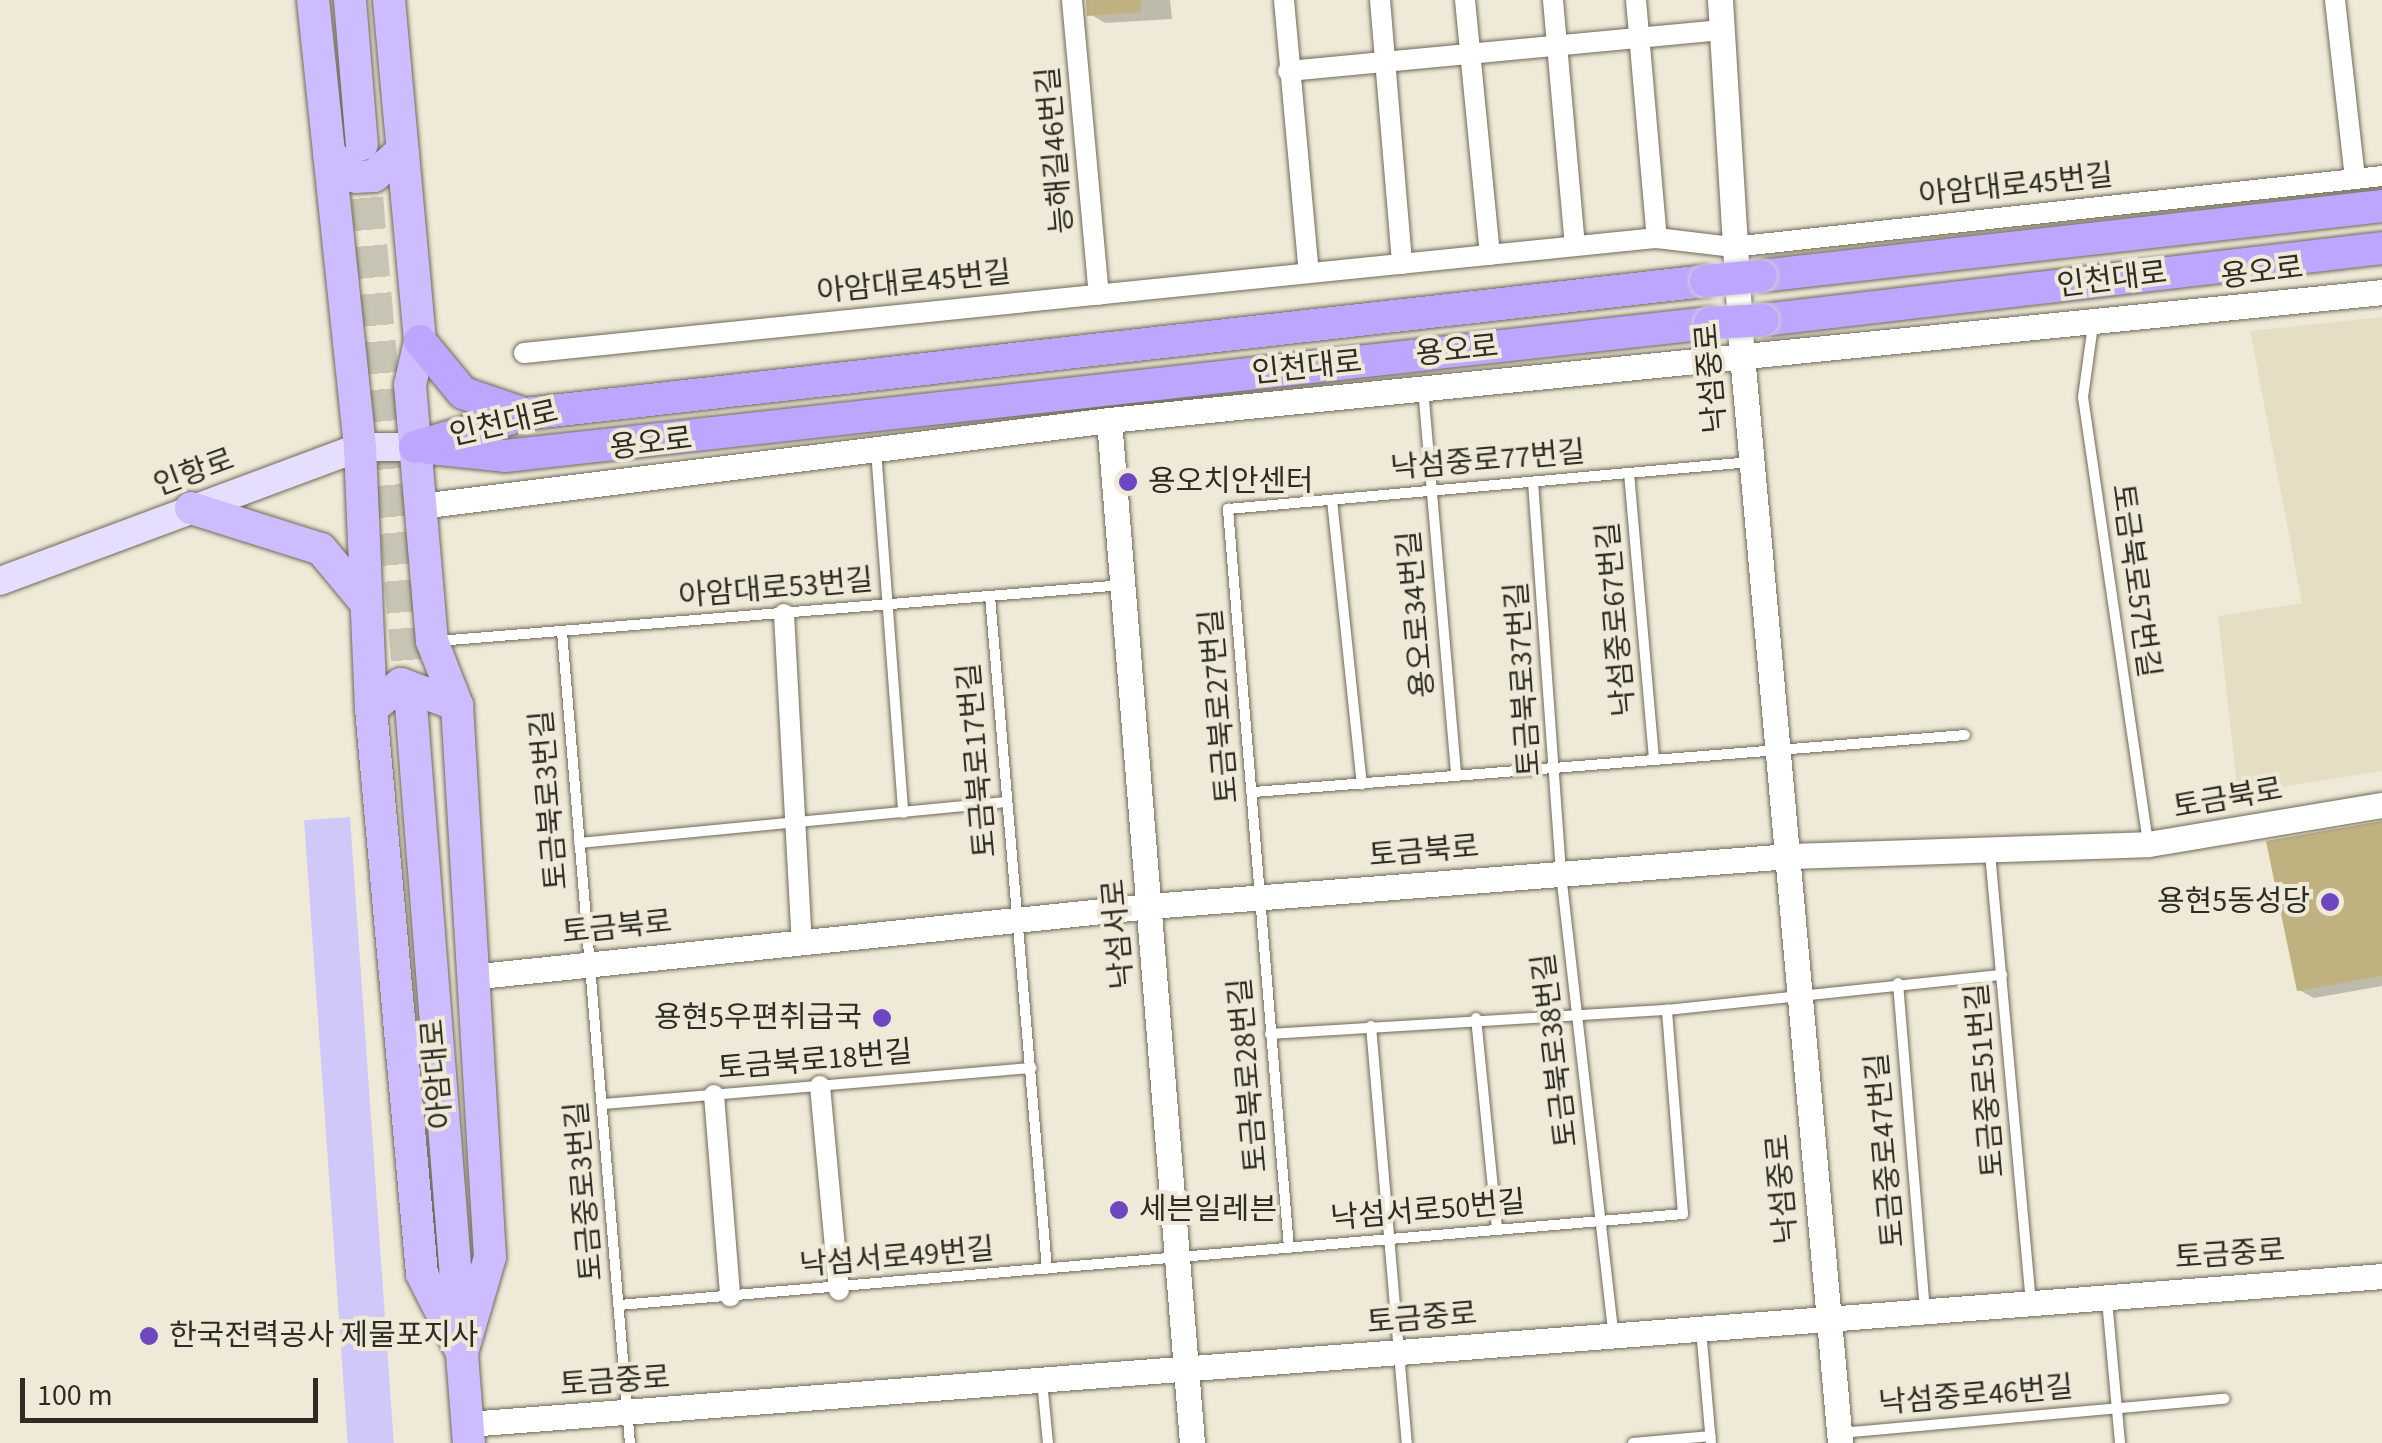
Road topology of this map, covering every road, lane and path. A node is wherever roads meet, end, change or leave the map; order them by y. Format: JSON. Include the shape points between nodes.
{"nodes":[{"id":1,"x":313,"y":0,"type":"edge"},
{"id":2,"x":350,"y":0,"type":"edge"},
{"id":3,"x":389,"y":0,"type":"edge"},
{"id":4,"x":1072,"y":0,"type":"edge"},
{"id":5,"x":1284,"y":0,"type":"edge"},
{"id":6,"x":1380,"y":0,"type":"edge"},
{"id":7,"x":1466,"y":0,"type":"edge"},
{"id":8,"x":1553,"y":0,"type":"edge"},
{"id":9,"x":1636,"y":0,"type":"edge"},
{"id":10,"x":1720,"y":0,"type":"edge"},
{"id":11,"x":2335,"y":0,"type":"edge"},
{"id":12,"x":1722,"y":30,"type":"junction"},
{"id":13,"x":1639,"y":38,"type":"junction"},
{"id":14,"x":1556,"y":46,"type":"junction"},
{"id":15,"x":1470,"y":54,"type":"junction"},
{"id":16,"x":1386,"y":62,"type":"junction"},
{"id":17,"x":1288,"y":71,"type":"junction"},
{"id":18,"x":362,"y":146,"type":"tunnel mouth"},
{"id":19,"x":402,"y":151,"type":"junction"},
{"id":20,"x":329,"y":154,"type":"junction"},
{"id":21,"x":2382,"y":176,"type":"edge"},
{"id":22,"x":2355,"y":179,"type":"junction"},
{"id":23,"x":2382,"y":206,"type":"edge"},
{"id":24,"x":1657,"y":238,"type":"junction"},
{"id":25,"x":1574,"y":246,"type":"junction"},
{"id":26,"x":1733,"y":247,"type":"junction"},
{"id":27,"x":2382,"y":248,"type":"edge"},
{"id":28,"x":1490,"y":255,"type":"junction"},
{"id":29,"x":1402,"y":264,"type":"junction"},
{"id":30,"x":1309,"y":273,"type":"junction"},
{"id":31,"x":2382,"y":292,"type":"edge"},
{"id":32,"x":1099,"y":294,"type":"junction"},
{"id":33,"x":2093,"y":325,"type":"junction"},
{"id":34,"x":420,"y":340,"type":"junction"},
{"id":35,"x":524,"y":353,"type":"dead end"},
{"id":36,"x":1742,"y":354,"type":"junction"},
{"id":37,"x":1423,"y":388,"type":"junction"},
{"id":38,"x":525,"y":414,"type":"junction"},
{"id":39,"x":1109,"y":420,"type":"junction"},
{"id":40,"x":414,"y":446,"type":"junction"},
{"id":41,"x":360,"y":448,"type":"junction"},
{"id":42,"x":876,"y":449,"type":"junction"},
{"id":43,"x":1752,"y":462,"type":"junction"},
{"id":44,"x":1629,"y":473,"type":"junction"},
{"id":45,"x":1533,"y":482,"type":"junction"},
{"id":46,"x":1431,"y":491,"type":"junction"},
{"id":47,"x":1332,"y":500,"type":"junction"},
{"id":48,"x":420,"y":506,"type":"junction"},
{"id":49,"x":192,"y":508,"type":"junction"},
{"id":50,"x":1228,"y":510,"type":"joint"},
{"id":51,"x":0,"y":580,"type":"edge"},
{"id":52,"x":1124,"y":585,"type":"junction"},
{"id":53,"x":990,"y":596,"type":"junction"},
{"id":54,"x":366,"y":603,"type":"junction"},
{"id":55,"x":886,"y":605,"type":"junction"},
{"id":56,"x":784,"y":614,"type":"junction"},
{"id":57,"x":562,"y":632,"type":"junction"},
{"id":58,"x":432,"y":641,"type":"junction"},
{"id":59,"x":412,"y":705,"type":"tunnel mouth"},
{"id":60,"x":457,"y":705,"type":"junction"},
{"id":61,"x":371,"y":709,"type":"junction"},
{"id":62,"x":1965,"y":735,"type":"dead end"},
{"id":63,"x":1782,"y":750,"type":"junction"},
{"id":64,"x":1654,"y":760,"type":"junction"},
{"id":65,"x":1556,"y":768,"type":"junction"},
{"id":66,"x":1456,"y":776,"type":"junction"},
{"id":67,"x":1362,"y":784,"type":"junction"},
{"id":68,"x":1254,"y":792,"type":"junction"},
{"id":69,"x":1006,"y":802,"type":"junction"},
{"id":70,"x":2382,"y":805,"type":"edge"},
{"id":71,"x":903,"y":813,"type":"junction"},
{"id":72,"x":795,"y":823,"type":"junction"},
{"id":73,"x":579,"y":843,"type":"junction"},
{"id":74,"x":2148,"y":844,"type":"junction"},
{"id":75,"x":1990,"y":853,"type":"junction"},
{"id":76,"x":1790,"y":856,"type":"junction"},
{"id":77,"x":1561,"y":874,"type":"junction"},
{"id":78,"x":1259,"y":898,"type":"junction"},
{"id":79,"x":1150,"y":906,"type":"junction"},
{"id":80,"x":1016,"y":920,"type":"junction"},
{"id":81,"x":802,"y":942,"type":"junction"},
{"id":82,"x":589,"y":964,"type":"junction"},
{"id":83,"x":2002,"y":975,"type":"junction"},
{"id":84,"x":470,"y":976,"type":"junction"},
{"id":85,"x":1898,"y":984,"type":"junction"},
{"id":86,"x":1800,"y":992,"type":"junction"},
{"id":87,"x":1576,"y":1010,"type":"junction"},
{"id":88,"x":1667,"y":1010,"type":"junction"},
{"id":89,"x":1476,"y":1018,"type":"junction"},
{"id":90,"x":1371,"y":1026,"type":"junction"},
{"id":91,"x":1270,"y":1034,"type":"junction"},
{"id":92,"x":1030,"y":1068,"type":"junction"},
{"id":93,"x":820,"y":1086,"type":"junction"},
{"id":94,"x":714,"y":1094,"type":"junction"},
{"id":95,"x":603,"y":1104,"type":"junction"},
{"id":96,"x":1602,"y":1221,"type":"junction"},
{"id":97,"x":1497,"y":1230,"type":"junction"},
{"id":98,"x":1391,"y":1240,"type":"junction"},
{"id":99,"x":1289,"y":1248,"type":"junction"},
{"id":100,"x":1178,"y":1258,"type":"junction"},
{"id":101,"x":1047,"y":1269,"type":"junction"},
{"id":102,"x":2382,"y":1276,"type":"edge"},
{"id":103,"x":839,"y":1290,"type":"junction"},
{"id":104,"x":730,"y":1296,"type":"junction"},
{"id":105,"x":2107,"y":1298,"type":"junction"},
{"id":106,"x":2031,"y":1304,"type":"junction"},
{"id":107,"x":620,"y":1305,"type":"junction"},
{"id":108,"x":1925,"y":1312,"type":"junction"},
{"id":109,"x":1826,"y":1320,"type":"junction"},
{"id":110,"x":1701,"y":1330,"type":"junction"},
{"id":111,"x":1614,"y":1336,"type":"junction"},
{"id":112,"x":462,"y":1353,"type":"junction"},
{"id":113,"x":1400,"y":1354,"type":"junction"},
{"id":114,"x":1185,"y":1370,"type":"junction"},
{"id":115,"x":1042,"y":1381,"type":"junction"},
{"id":116,"x":2224,"y":1398,"type":"dead end"},
{"id":117,"x":2118,"y":1408,"type":"junction"},
{"id":118,"x":628,"y":1414,"type":"junction"},
{"id":119,"x":468,"y":1434,"type":"edge"},
{"id":120,"x":1839,"y":1438,"type":"edge"},
{"id":121,"x":1711,"y":1440,"type":"edge"},
{"id":122,"x":630,"y":1443,"type":"edge"},
{"id":123,"x":1048,"y":1443,"type":"edge"},
{"id":124,"x":1192,"y":1443,"type":"edge"},
{"id":125,"x":1407,"y":1443,"type":"edge"},
{"id":126,"x":1633,"y":1443,"type":"edge"},
{"id":127,"x":2120,"y":1443,"type":"edge"}],
"edges":[{"from":1,"to":20,"type":"main road"},
{"from":2,"to":18,"type":"main road"},
{"from":3,"to":19,"type":"main road"},
{"from":4,"to":32,"type":"street","name":"능해길46번길"},
{"from":5,"to":17,"type":"street"},
{"from":6,"to":16,"type":"street"},
{"from":7,"to":15,"type":"street"},
{"from":8,"to":14,"type":"street"},
{"from":9,"to":13,"type":"street"},
{"from":10,"to":12,"type":"street","name":"낙섬중로"},
{"from":11,"to":22,"type":"street"},
{"from":12,"to":13,"type":"street"},
{"from":12,"to":26,"type":"street","name":"낙섬중로"},
{"from":13,"to":14,"type":"street"},
{"from":13,"to":24,"type":"street"},
{"from":14,"to":15,"type":"street"},
{"from":14,"to":25,"type":"street"},
{"from":15,"to":16,"type":"street"},
{"from":15,"to":28,"type":"street"},
{"from":16,"to":17,"type":"street"},
{"from":16,"to":29,"type":"street"},
{"from":17,"to":30,"type":"street"},
{"from":19,"to":20,"type":"main road","via":[[374,176],[356,177]]},
{"from":19,"to":34,"type":"main road"},
{"from":20,"to":41,"type":"main road"},
{"from":21,"to":22,"type":"street","name":"아암대로45번길"},
{"from":22,"to":26,"type":"street","name":"아암대로45번길"},
{"from":23,"to":38,"type":"highway","name":"인천대로","bridge":true},
{"from":24,"to":25,"type":"street","name":"아암대로45번길"},
{"from":24,"to":26,"type":"street","name":"아암대로45번길"},
{"from":25,"to":28,"type":"street","name":"아암대로45번길"},
{"from":26,"to":36,"type":"street","name":"낙섬중로"},
{"from":27,"to":40,"type":"highway","name":"인천대로","bridge":true,"via":[[505,456]]},
{"from":28,"to":29,"type":"street","name":"아암대로45번길"},
{"from":29,"to":30,"type":"street","name":"아암대로45번길"},
{"from":30,"to":32,"type":"street","name":"아암대로45번길"},
{"from":31,"to":33,"type":"street","name":"용오로"},
{"from":32,"to":35,"type":"street","name":"아암대로45번길"},
{"from":33,"to":36,"type":"street","name":"용오로"},
{"from":33,"to":74,"type":"lane","name":"토금북로57번길","via":[[2083,398]]},
{"from":34,"to":38,"type":"highway","via":[[462,393]]},
{"from":34,"to":40,"type":"main road","via":[[410,385]]},
{"from":36,"to":37,"type":"street","name":"용오로"},
{"from":36,"to":43,"type":"street","name":"낙섬중로"},
{"from":37,"to":39,"type":"street","name":"용오로"},
{"from":37,"to":46,"type":"lane","name":"용오로34번길"},
{"from":38,"to":40,"type":"highway","name":"인천대로"},
{"from":39,"to":42,"type":"street","name":"용오로"},
{"from":39,"to":52,"type":"street","name":"낙섬서로"},
{"from":40,"to":41,"type":"main road","name":"인항로"},
{"from":40,"to":48,"type":"main road"},
{"from":41,"to":49,"type":"main road","name":"인항로"},
{"from":41,"to":54,"type":"main road"},
{"from":42,"to":48,"type":"street","name":"용오로"},
{"from":42,"to":55,"type":"lane"},
{"from":43,"to":44,"type":"lane","name":"낙섬중로77번길"},
{"from":43,"to":63,"type":"street","name":"낙섬중로"},
{"from":44,"to":45,"type":"lane","name":"낙섬중로77번길"},
{"from":44,"to":64,"type":"lane","name":"낙섬중로67번길"},
{"from":45,"to":46,"type":"lane","name":"낙섬중로77번길"},
{"from":45,"to":65,"type":"lane","name":"토금북로37번길"},
{"from":46,"to":47,"type":"lane","name":"낙섬중로77번길"},
{"from":46,"to":66,"type":"lane","name":"용오로34번길"},
{"from":47,"to":50,"type":"lane","name":"낙섬중로77번길"},
{"from":47,"to":67,"type":"lane"},
{"from":48,"to":58,"type":"main road"},
{"from":49,"to":51,"type":"main road","name":"인항로"},
{"from":49,"to":54,"type":"main road","via":[[320,549]]},
{"from":50,"to":68,"type":"lane","name":"토금북로27번길"},
{"from":52,"to":53,"type":"lane","name":"아암대로53번길"},
{"from":52,"to":79,"type":"street","name":"낙섬서로"},
{"from":53,"to":55,"type":"lane","name":"아암대로53번길"},
{"from":53,"to":69,"type":"lane","name":"토금북로17번길"},
{"from":54,"to":61,"type":"main road"},
{"from":55,"to":56,"type":"lane","name":"아암대로53번길"},
{"from":55,"to":71,"type":"lane"},
{"from":56,"to":57,"type":"lane","name":"아암대로53번길"},
{"from":56,"to":72,"type":"street"},
{"from":57,"to":58,"type":"lane","name":"아암대로53번길"},
{"from":57,"to":73,"type":"lane","name":"토금북로3번길"},
{"from":58,"to":60,"type":"main road"},
{"from":59,"to":112,"type":"main road","name":"아암대로"},
{"from":60,"to":61,"type":"main road","via":[[401,684]]},
{"from":60,"to":84,"type":"main road"},
{"from":61,"to":112,"type":"main road","via":[[422,1274]]},
{"from":62,"to":63,"type":"lane"},
{"from":63,"to":64,"type":"lane"},
{"from":63,"to":76,"type":"street","name":"낙섬중로"},
{"from":64,"to":65,"type":"lane"},
{"from":65,"to":66,"type":"lane"},
{"from":65,"to":77,"type":"lane","name":"토금북로37번길"},
{"from":66,"to":67,"type":"lane"},
{"from":67,"to":68,"type":"lane"},
{"from":68,"to":78,"type":"lane","name":"토금북로27번길"},
{"from":69,"to":71,"type":"lane"},
{"from":69,"to":80,"type":"lane","name":"토금북로17번길"},
{"from":70,"to":74,"type":"street","name":"토금북로"},
{"from":71,"to":72,"type":"lane"},
{"from":72,"to":73,"type":"lane"},
{"from":72,"to":81,"type":"street"},
{"from":73,"to":82,"type":"lane","name":"토금북로3번길"},
{"from":74,"to":75,"type":"street","name":"토금북로"},
{"from":75,"to":76,"type":"street","name":"토금북로"},
{"from":75,"to":83,"type":"lane","name":"토금중로51번길"},
{"from":76,"to":77,"type":"street","name":"토금북로"},
{"from":76,"to":86,"type":"street","name":"낙섬중로"},
{"from":77,"to":78,"type":"street","name":"토금북로"},
{"from":77,"to":87,"type":"lane","name":"토금북로38번길"},
{"from":78,"to":79,"type":"street","name":"토금북로"},
{"from":78,"to":91,"type":"lane","name":"토금북로28번길"},
{"from":79,"to":80,"type":"street","name":"토금북로"},
{"from":79,"to":100,"type":"street","name":"낙섬서로"},
{"from":80,"to":81,"type":"street","name":"토금북로"},
{"from":80,"to":92,"type":"lane"},
{"from":81,"to":82,"type":"street","name":"토금북로"},
{"from":82,"to":84,"type":"street","name":"토금북로"},
{"from":82,"to":95,"type":"lane","name":"토금중로3번길"},
{"from":83,"to":85,"type":"lane"},
{"from":83,"to":106,"type":"lane","name":"토금중로51번길"},
{"from":84,"to":112,"type":"main road","via":[[490,1257]]},
{"from":85,"to":86,"type":"lane"},
{"from":85,"to":108,"type":"lane","name":"토금중로47번길"},
{"from":86,"to":88,"type":"lane"},
{"from":86,"to":109,"type":"street","name":"낙섬중로"},
{"from":87,"to":88,"type":"lane"},
{"from":87,"to":89,"type":"lane"},
{"from":87,"to":96,"type":"lane","name":"토금북로38번길"},
{"from":88,"to":96,"type":"lane","name":"낙섬서로50번길","via":[[1683,1214]]},
{"from":89,"to":90,"type":"lane"},
{"from":89,"to":97,"type":"lane"},
{"from":90,"to":91,"type":"lane"},
{"from":90,"to":98,"type":"lane"},
{"from":91,"to":99,"type":"lane","name":"토금북로28번길"},
{"from":92,"to":93,"type":"lane","name":"토금북로18번길"},
{"from":92,"to":101,"type":"lane"},
{"from":93,"to":94,"type":"lane","name":"토금북로18번길"},
{"from":93,"to":103,"type":"street"},
{"from":94,"to":95,"type":"lane","name":"토금북로18번길"},
{"from":94,"to":104,"type":"street"},
{"from":95,"to":107,"type":"lane","name":"토금중로3번길"},
{"from":96,"to":97,"type":"lane","name":"낙섬서로50번길"},
{"from":96,"to":111,"type":"lane","name":"토금북로38번길"},
{"from":97,"to":98,"type":"lane","name":"낙섬서로50번길"},
{"from":98,"to":99,"type":"lane","name":"낙섬서로50번길"},
{"from":98,"to":113,"type":"lane"},
{"from":99,"to":100,"type":"lane","name":"낙섬서로50번길"},
{"from":100,"to":101,"type":"lane","name":"낙섬서로49번길"},
{"from":100,"to":114,"type":"street","name":"낙섬서로"},
{"from":101,"to":103,"type":"lane","name":"낙섬서로49번길"},
{"from":102,"to":105,"type":"street","name":"토금중로"},
{"from":103,"to":104,"type":"lane","name":"낙섬서로49번길"},
{"from":104,"to":107,"type":"lane","name":"낙섬서로49번길"},
{"from":105,"to":106,"type":"street","name":"토금중로"},
{"from":105,"to":117,"type":"lane"},
{"from":106,"to":108,"type":"street","name":"토금중로"},
{"from":107,"to":118,"type":"lane","name":"토금중로3번길"},
{"from":108,"to":109,"type":"street","name":"토금중로"},
{"from":109,"to":110,"type":"street","name":"토금중로"},
{"from":109,"to":120,"type":"street","name":"낙섬중로"},
{"from":110,"to":111,"type":"street","name":"토금중로"},
{"from":110,"to":121,"type":"lane"},
{"from":111,"to":113,"type":"street","name":"토금중로"},
{"from":112,"to":119,"type":"main road","name":"아암대로"},
{"from":113,"to":114,"type":"street","name":"토금중로"},
{"from":113,"to":125,"type":"lane"},
{"from":114,"to":115,"type":"street","name":"토금중로"},
{"from":114,"to":124,"type":"street","name":"낙섬서로"},
{"from":115,"to":118,"type":"street","name":"토금중로"},
{"from":115,"to":123,"type":"lane"},
{"from":116,"to":117,"type":"lane","name":"낙섬중로46번길"},
{"from":117,"to":120,"type":"lane","name":"낙섬중로46번길"},
{"from":117,"to":127,"type":"lane","name":"낙섬중로46번길"},
{"from":118,"to":119,"type":"street","name":"토금중로"},
{"from":118,"to":122,"type":"lane","name":"토금중로3번길"},
{"from":121,"to":126,"type":"lane"}]}
